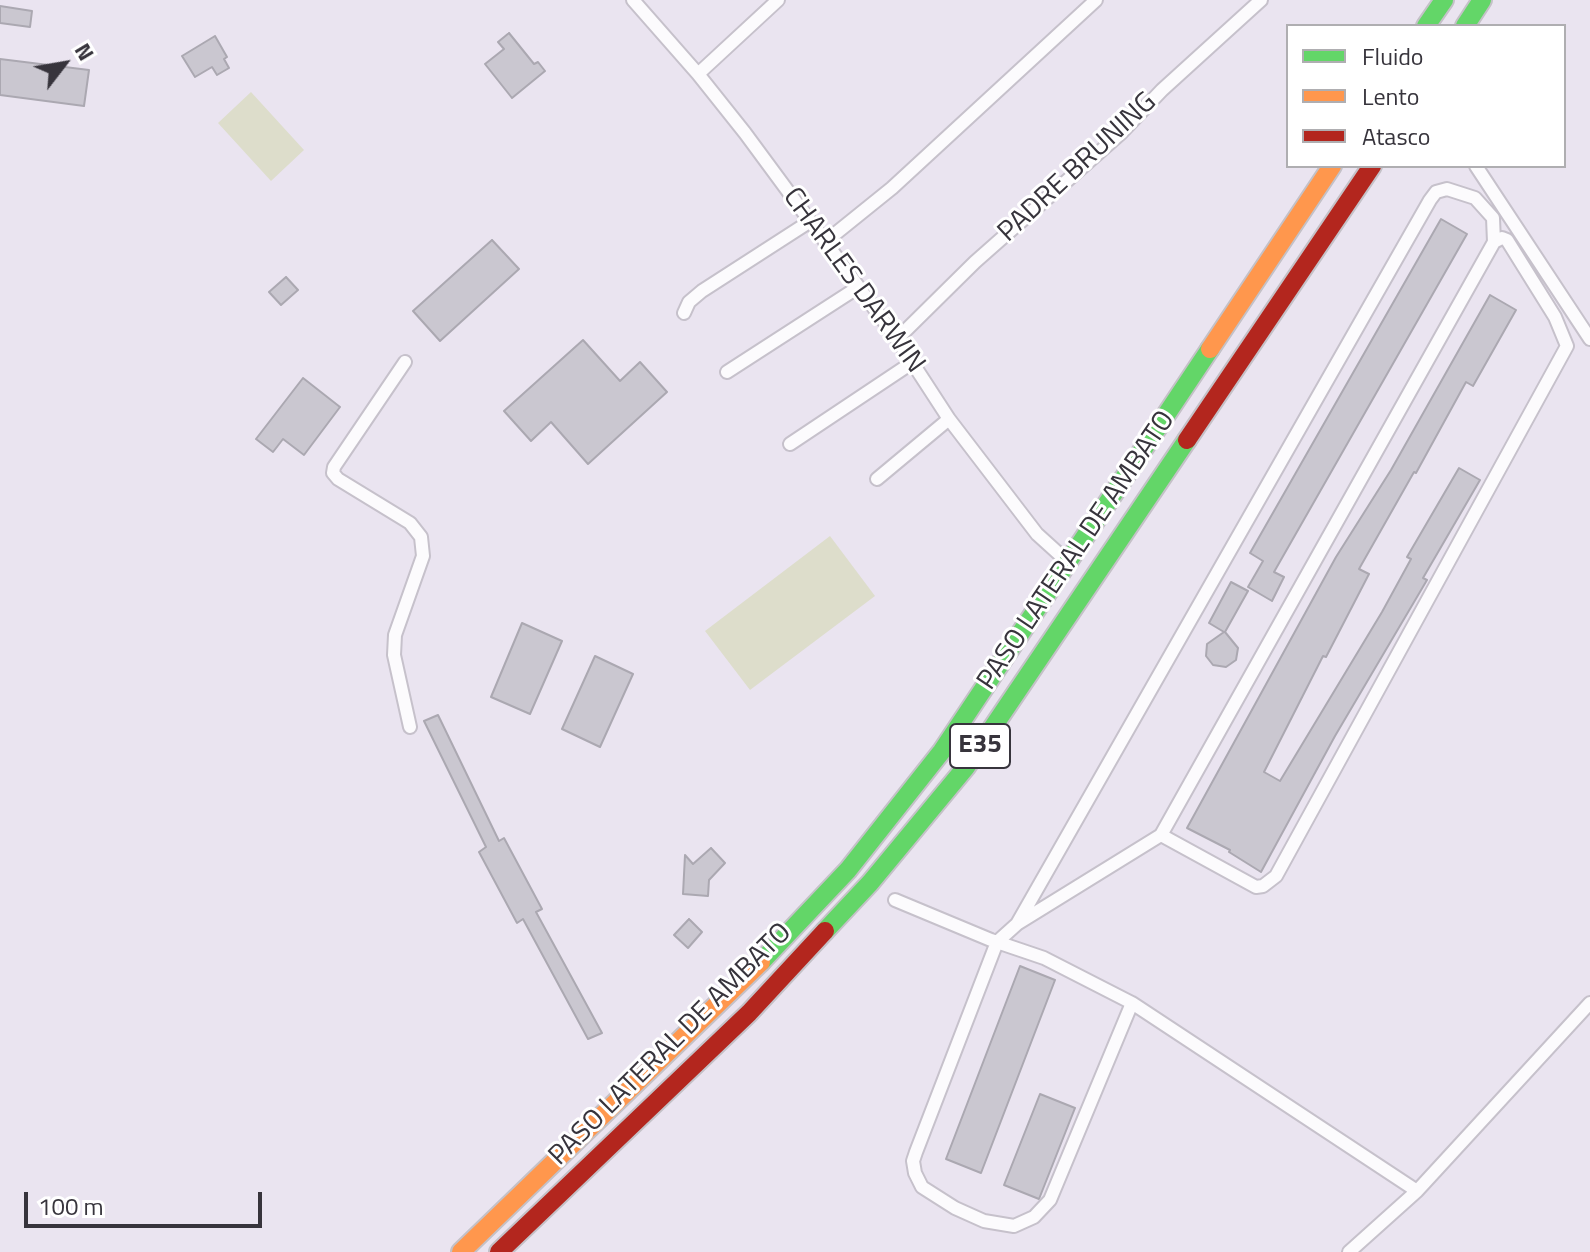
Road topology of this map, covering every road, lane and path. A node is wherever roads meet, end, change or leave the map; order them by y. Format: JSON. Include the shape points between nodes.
{"nodes":[{"id":1,"x":633,"y":0,"type":"edge"},
{"id":2,"x":778,"y":0,"type":"edge"},
{"id":3,"x":1096,"y":0,"type":"edge"},
{"id":4,"x":1261,"y":0,"type":"edge"},
{"id":5,"x":1444,"y":0,"type":"edge"},
{"id":6,"x":1482,"y":0,"type":"edge"},
{"id":7,"x":1427,"y":24,"type":"edge"},
{"id":8,"x":1466,"y":24,"type":"edge"},
{"id":9,"x":698,"y":74,"type":"junction"},
{"id":10,"x":1331,"y":168,"type":"edge"},
{"id":11,"x":1371,"y":168,"type":"edge"},
{"id":12,"x":1477,"y":168,"type":"edge"},
{"id":13,"x":809,"y":222,"type":"junction"},
{"id":14,"x":825,"y":242,"type":"junction"},
{"id":15,"x":1494,"y":242,"type":"junction"},
{"id":16,"x":857,"y":288,"type":"junction"},
{"id":17,"x":684,"y":313,"type":"dead end"},
{"id":18,"x":897,"y":339,"type":"junction"},
{"id":19,"x":1590,"y":339,"type":"edge"},
{"id":20,"x":405,"y":362,"type":"dead end"},
{"id":21,"x":913,"y":362,"type":"junction"},
{"id":22,"x":727,"y":372,"type":"dead end"},
{"id":23,"x":1181,"y":391,"type":"junction"},
{"id":24,"x":1206,"y":409,"type":"junction"},
{"id":25,"x":949,"y":419,"type":"junction"},
{"id":26,"x":790,"y":444,"type":"dead end"},
{"id":27,"x":877,"y":479,"type":"dead end"},
{"id":28,"x":1069,"y":563,"type":"junction"},
{"id":29,"x":410,"y":727,"type":"dead end"},
{"id":30,"x":1161,"y":835,"type":"junction"},
{"id":31,"x":895,"y":900,"type":"dead end"},
{"id":32,"x":1017,"y":924,"type":"junction"},
{"id":33,"x":997,"y":942,"type":"junction"},
{"id":34,"x":1132,"y":1003,"type":"junction"},
{"id":35,"x":1590,"y":1003,"type":"edge"},
{"id":36,"x":1417,"y":1191,"type":"junction"},
{"id":37,"x":461,"y":1252,"type":"edge"},
{"id":38,"x":499,"y":1252,"type":"edge"},
{"id":39,"x":1349,"y":1252,"type":"edge"}],
"edges":[{"from":1,"to":9,"type":"street","name":"CHARLES DARWIN"},
{"from":2,"to":9,"type":"street"},
{"from":3,"to":14,"type":"street","via":[[892,188]]},
{"from":4,"to":18,"type":"street","name":"PADRE BRUNING"},
{"from":5,"to":7,"type":"highway"},
{"from":6,"to":8,"type":"highway"},
{"from":9,"to":13,"type":"street","name":"CHARLES DARWIN"},
{"from":10,"to":23,"type":"highway","name":"PASO LATERAL DE AMBATO","number":"E35"},
{"from":11,"to":24,"type":"highway","name":"PASO LATERAL DE AMBATO","number":"E35"},
{"from":12,"to":19,"type":"street"},
{"from":13,"to":14,"type":"street","name":"CHARLES DARWIN"},
{"from":13,"to":17,"type":"street","via":[[702,291]]},
{"from":14,"to":16,"type":"street","name":"CHARLES DARWIN"},
{"from":15,"to":30,"type":"street"},
{"from":15,"to":30,"type":"street","via":[[1507,240],[1567,346],[1276,876],[1256,887]]},
{"from":15,"to":32,"type":"street","via":[[1493,218],[1475,198],[1447,189],[1436,192]]},
{"from":16,"to":18,"type":"street","name":"CHARLES DARWIN"},
{"from":16,"to":22,"type":"street"},
{"from":18,"to":21,"type":"street","name":"CHARLES DARWIN"},
{"from":20,"to":29,"type":"street","via":[[333,473],[410,523],[421,537],[423,556],[395,635],[394,655]]},
{"from":21,"to":25,"type":"street","name":"CHARLES DARWIN"},
{"from":21,"to":26,"type":"street"},
{"from":23,"to":24,"type":"highway"},
{"from":23,"to":28,"type":"highway","name":"PASO LATERAL DE AMBATO","number":"E35"},
{"from":24,"to":38,"type":"highway","name":"PASO LATERAL DE AMBATO","number":"E35","via":[[966,767],[870,883],[749,1013]]},
{"from":25,"to":27,"type":"street"},
{"from":25,"to":28,"type":"street","name":"CHARLES DARWIN","via":[[1037,534]]},
{"from":28,"to":37,"type":"highway","name":"PASO LATERAL DE AMBATO","number":"E35","via":[[942,751],[848,870],[732,993]]},
{"from":30,"to":32,"type":"street"},
{"from":31,"to":33,"type":"street"},
{"from":32,"to":33,"type":"street"},
{"from":33,"to":34,"type":"street","via":[[1044,958]]},
{"from":33,"to":34,"type":"street","via":[[913,1161],[922,1187],[973,1217],[1014,1226],[1034,1217],[1050,1200]]},
{"from":34,"to":36,"type":"street"},
{"from":35,"to":36,"type":"street"},
{"from":36,"to":39,"type":"street"}]}
